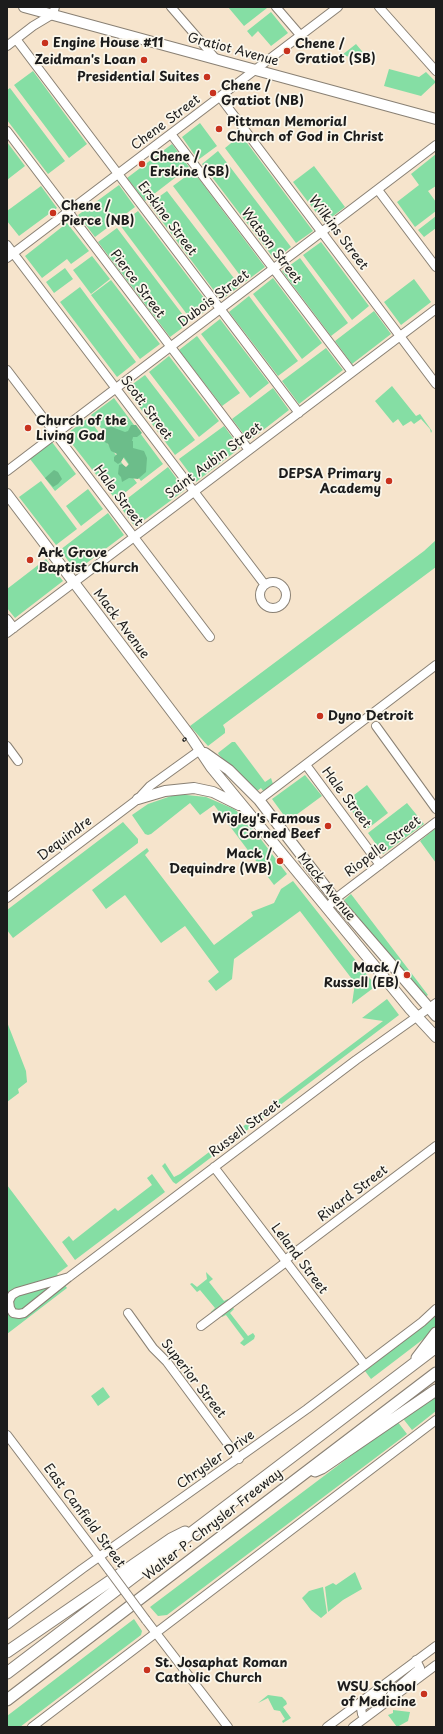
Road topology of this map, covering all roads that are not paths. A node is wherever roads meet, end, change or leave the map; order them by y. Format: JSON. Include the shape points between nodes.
{"nodes":[{"id":1,"x":24,"y":7,"type":"edge"},
{"id":2,"x":171,"y":7,"type":"edge"},
{"id":3,"x":276,"y":7,"type":"edge"},
{"id":4,"x":338,"y":7,"type":"edge"},
{"id":5,"x":379,"y":7,"type":"edge"},
{"id":6,"x":54,"y":10,"type":"edge"},
{"id":7,"x":301,"y":36,"type":"junction"},
{"id":8,"x":16,"y":40,"type":"junction"},
{"id":9,"x":7,"y":46,"type":"edge"},
{"id":10,"x":216,"y":59,"type":"junction"},
{"id":11,"x":256,"y":70,"type":"junction"},
{"id":12,"x":436,"y":71,"type":"edge"},
{"id":13,"x":220,"y":97,"type":"junction"},
{"id":14,"x":436,"y":119,"type":"edge"},
{"id":15,"x":7,"y":131,"type":"edge"},
{"id":16,"x":171,"y":134,"type":"junction"},
{"id":17,"x":436,"y":146,"type":"edge"},
{"id":18,"x":118,"y":174,"type":"junction"},
{"id":19,"x":378,"y":190,"type":"junction"},
{"id":20,"x":68,"y":212,"type":"junction"},
{"id":21,"x":322,"y":232,"type":"junction"},
{"id":22,"x":7,"y":245,"type":"edge"},
{"id":23,"x":10,"y":256,"type":"edge"},
{"id":24,"x":436,"y":266,"type":"edge"},
{"id":25,"x":274,"y":269,"type":"junction"},
{"id":26,"x":436,"y":308,"type":"edge"},
{"id":27,"x":220,"y":309,"type":"junction"},
{"id":28,"x":400,"y":335,"type":"junction"},
{"id":29,"x":170,"y":347,"type":"junction"},
{"id":30,"x":7,"y":370,"type":"edge"},
{"id":31,"x":352,"y":372,"type":"junction"},
{"id":32,"x":436,"y":384,"type":"edge"},
{"id":33,"x":116,"y":388,"type":"junction"},
{"id":34,"x":299,"y":413,"type":"junction"},
{"id":35,"x":56,"y":434,"type":"junction"},
{"id":36,"x":249,"y":450,"type":"junction"},
{"id":37,"x":7,"y":471,"type":"edge"},
{"id":38,"x":194,"y":492,"type":"junction"},
{"id":39,"x":7,"y":494,"type":"edge"},
{"id":40,"x":134,"y":537,"type":"junction"},
{"id":41,"x":74,"y":583,"type":"junction"},
{"id":42,"x":266,"y":585,"type":"dead end"},
{"id":43,"x":7,"y":619,"type":"edge"},
{"id":44,"x":14,"y":628,"type":"junction"},
{"id":45,"x":7,"y":634,"type":"edge"},
{"id":46,"x":210,"y":637,"type":"dead end"},
{"id":47,"x":436,"y":665,"type":"edge"},
{"id":48,"x":376,"y":726,"type":"dead end"},
{"id":49,"x":7,"y":746,"type":"edge"},
{"id":50,"x":197,"y":753,"type":"junction"},
{"id":51,"x":18,"y":761,"type":"dead end"},
{"id":52,"x":306,"y":765,"type":"junction"},
{"id":53,"x":138,"y":799,"type":"junction"},
{"id":54,"x":259,"y":800,"type":"junction"},
{"id":55,"x":436,"y":809,"type":"edge"},
{"id":56,"x":250,"y":814,"type":"junction"},
{"id":57,"x":436,"y":822,"type":"edge"},
{"id":58,"x":266,"y":832,"type":"junction"},
{"id":59,"x":300,"y":853,"type":"junction"},
{"id":60,"x":380,"y":865,"type":"junction"},
{"id":61,"x":7,"y":898,"type":"edge"},
{"id":62,"x":335,"y":899,"type":"junction"},
{"id":63,"x":327,"y":908,"type":"junction"},
{"id":64,"x":413,"y":990,"type":"junction"},
{"id":65,"x":402,"y":1000,"type":"junction"},
{"id":66,"x":434,"y":1009,"type":"edge"},
{"id":67,"x":416,"y":1017,"type":"junction"},
{"id":68,"x":436,"y":1037,"type":"edge"},
{"id":69,"x":436,"y":1146,"type":"edge"},
{"id":70,"x":214,"y":1167,"type":"junction"},
{"id":71,"x":286,"y":1261,"type":"junction"},
{"id":72,"x":69,"y":1277,"type":"junction"},
{"id":73,"x":436,"y":1309,"type":"edge"},
{"id":74,"x":128,"y":1313,"type":"dead end"},
{"id":75,"x":201,"y":1326,"type":"dead end"},
{"id":76,"x":436,"y":1333,"type":"edge"},
{"id":77,"x":436,"y":1347,"type":"edge"},
{"id":78,"x":365,"y":1366,"type":"junction"},
{"id":79,"x":408,"y":1369,"type":"junction"},
{"id":80,"x":436,"y":1373,"type":"edge"},
{"id":81,"x":436,"y":1390,"type":"edge"},
{"id":82,"x":436,"y":1420,"type":"edge"},
{"id":83,"x":7,"y":1435,"type":"edge"},
{"id":84,"x":239,"y":1459,"type":"junction"},
{"id":85,"x":294,"y":1480,"type":"junction"},
{"id":86,"x":207,"y":1521,"type":"junction"},
{"id":87,"x":99,"y":1557,"type":"junction"},
{"id":88,"x":7,"y":1625,"type":"edge"},
{"id":89,"x":156,"y":1633,"type":"junction"},
{"id":90,"x":436,"y":1646,"type":"edge"},
{"id":91,"x":7,"y":1652,"type":"edge"},
{"id":92,"x":416,"y":1660,"type":"junction"},
{"id":93,"x":436,"y":1665,"type":"edge"},
{"id":94,"x":7,"y":1673,"type":"edge"},
{"id":95,"x":392,"y":1678,"type":"junction"},
{"id":96,"x":7,"y":1700,"type":"edge"},
{"id":97,"x":385,"y":1703,"type":"junction"},
{"id":98,"x":365,"y":1718,"type":"junction"},
{"id":99,"x":32,"y":1727,"type":"edge"},
{"id":100,"x":228,"y":1727,"type":"edge"},
{"id":101,"x":327,"y":1727,"type":"edge"},
{"id":102,"x":353,"y":1727,"type":"edge"}],
"edges":[{"from":1,"to":6,"type":"main road","name":"Gratiot Avenue"},
{"from":2,"to":10,"type":"street"},
{"from":3,"to":7,"type":"street"},
{"from":4,"to":7,"type":"street","name":"Chene Street"},
{"from":5,"to":12,"type":"street"},
{"from":6,"to":8,"type":"street"},
{"from":6,"to":10,"type":"main road","name":"Gratiot Avenue"},
{"from":7,"to":11,"type":"street","name":"Chene Street"},
{"from":8,"to":9,"type":"street"},
{"from":8,"to":18,"type":"street","name":"Erskine Street"},
{"from":10,"to":11,"type":"main road","name":"Gratiot Avenue"},
{"from":11,"to":13,"type":"street","name":"Chene Street"},
{"from":11,"to":14,"type":"main road","name":"Gratiot Avenue"},
{"from":13,"to":16,"type":"street","name":"Chene Street"},
{"from":13,"to":21,"type":"street","name":"Wilkins Street"},
{"from":15,"to":20,"type":"street","name":"Pierce Street"},
{"from":16,"to":18,"type":"street","name":"Chene Street"},
{"from":16,"to":25,"type":"street","name":"Watson Street"},
{"from":17,"to":19,"type":"street","name":"Dubois Street"},
{"from":18,"to":20,"type":"street","name":"Chene Street"},
{"from":18,"to":27,"type":"street","name":"Erskine Street"},
{"from":19,"to":21,"type":"street","name":"Dubois Street"},
{"from":19,"to":24,"type":"street"},
{"from":20,"to":23,"type":"street","name":"Chene Street"},
{"from":20,"to":29,"type":"street","name":"Pierce Street"},
{"from":21,"to":25,"type":"street","name":"Dubois Street"},
{"from":21,"to":28,"type":"street","name":"Wilkins Street"},
{"from":22,"to":23,"type":"street","name":"Scott Street"},
{"from":23,"to":33,"type":"street","name":"Scott Street"},
{"from":25,"to":27,"type":"street","name":"Dubois Street"},
{"from":25,"to":31,"type":"street","name":"Watson Street"},
{"from":26,"to":28,"type":"street","name":"Saint Aubin Street"},
{"from":27,"to":29,"type":"street","name":"Dubois Street"},
{"from":27,"to":34,"type":"street","name":"Erskine Street"},
{"from":28,"to":31,"type":"street","name":"Saint Aubin Street"},
{"from":28,"to":32,"type":"street","name":"Wilkins Street"},
{"from":29,"to":33,"type":"street","name":"Dubois Street"},
{"from":29,"to":36,"type":"street","name":"Pierce Street"},
{"from":30,"to":35,"type":"street","name":"Hale Street"},
{"from":31,"to":34,"type":"street","name":"Saint Aubin Street"},
{"from":33,"to":35,"type":"street","name":"Dubois Street"},
{"from":33,"to":38,"type":"street","name":"Scott Street"},
{"from":34,"to":36,"type":"street","name":"Saint Aubin Street"},
{"from":35,"to":37,"type":"street","name":"Dubois Street"},
{"from":35,"to":40,"type":"street","name":"Hale Street"},
{"from":36,"to":38,"type":"street","name":"Saint Aubin Street"},
{"from":38,"to":40,"type":"street","name":"Saint Aubin Street"},
{"from":38,"to":42,"type":"street","name":"Scott Street"},
{"from":39,"to":41,"type":"main road","name":"Mack Avenue"},
{"from":40,"to":41,"type":"street","name":"Saint Aubin Street"},
{"from":40,"to":46,"type":"street","name":"Hale Street"},
{"from":41,"to":44,"type":"street","name":"Saint Aubin Street"},
{"from":41,"to":50,"type":"main road","name":"Mack Avenue"},
{"from":43,"to":44,"type":"street"},
{"from":44,"to":45,"type":"street","name":"Saint Aubin Street"},
{"from":47,"to":52,"type":"street"},
{"from":48,"to":55,"type":"street"},
{"from":49,"to":51,"type":"street"},
{"from":50,"to":53,"type":"street","name":"Dequindre","via":[[150,786]]},
{"from":50,"to":54,"type":"main road","name":"Mack Avenue","via":[[229,770]]},
{"from":50,"to":56,"type":"main road","name":"Mack Avenue"},
{"from":52,"to":54,"type":"street"},
{"from":52,"to":60,"type":"street","name":"Hale Street"},
{"from":53,"to":56,"type":"main road","via":[[176,789],[203,790],[235,802]]},
{"from":53,"to":61,"type":"street","name":"Dequindre"},
{"from":54,"to":59,"type":"main road","name":"Mack Avenue"},
{"from":56,"to":58,"type":"main road","name":"Mack Avenue"},
{"from":57,"to":60,"type":"street","name":"Riopelle Street"},
{"from":58,"to":59,"type":"main road","via":[[290,857],[297,857]]},
{"from":58,"to":63,"type":"main road","name":"Mack Avenue"},
{"from":59,"to":62,"type":"main road","name":"Mack Avenue"},
{"from":60,"to":62,"type":"street","name":"Riopelle Street"},
{"from":62,"to":63,"type":"street","name":"Riopelle Street"},
{"from":62,"to":64,"type":"main road","name":"Mack Avenue"},
{"from":63,"to":65,"type":"main road","name":"Mack Avenue"},
{"from":64,"to":65,"type":"main road","via":[[414,997],[411,1001]]},
{"from":64,"to":66,"type":"main road","name":"Mack Avenue"},
{"from":65,"to":67,"type":"main road","name":"Mack Avenue"},
{"from":66,"to":67,"type":"street","name":"Russell Street"},
{"from":67,"to":68,"type":"main road","name":"Mack Avenue"},
{"from":67,"to":70,"type":"street","name":"Russell Street"},
{"from":69,"to":71,"type":"street","name":"Rivard Street"},
{"from":70,"to":71,"type":"street","name":"Leland Street"},
{"from":70,"to":72,"type":"street","name":"Russell Street"},
{"from":71,"to":75,"type":"street","name":"Rivard Street"},
{"from":71,"to":78,"type":"street","name":"Leland Street"},
{"from":72,"to":72,"type":"street","name":"Russell Street","via":[[12,1295],[9,1301],[12,1313],[24,1312]]},
{"from":73,"to":78,"type":"street","name":"Chrysler Drive"},
{"from":74,"to":84,"type":"street","name":"Superior Street"},
{"from":76,"to":79,"type":"highway"},
{"from":77,"to":79,"type":"highway","name":"Walter P. Chrysler Freeway"},
{"from":78,"to":84,"type":"street","name":"Chrysler Drive"},
{"from":79,"to":86,"type":"highway","name":"Walter P. Chrysler Freeway"},
{"from":80,"to":85,"type":"highway","name":"Walter P. Chrysler Freeway"},
{"from":81,"to":85,"type":"highway","via":[[322,1468]]},
{"from":82,"to":89,"type":"street"},
{"from":83,"to":87,"type":"street","name":"East Canfield Street"},
{"from":84,"to":87,"type":"street","name":"Chrysler Drive"},
{"from":85,"to":96,"type":"highway","name":"Walter P. Chrysler Freeway"},
{"from":86,"to":91,"type":"highway","via":[[171,1539]]},
{"from":86,"to":94,"type":"highway","name":"Walter P. Chrysler Freeway"},
{"from":87,"to":88,"type":"street","name":"Chrysler Drive"},
{"from":87,"to":89,"type":"street","name":"East Canfield Street","bridge":true},
{"from":89,"to":99,"type":"street"},
{"from":89,"to":100,"type":"street","name":"East Canfield Street"},
{"from":90,"to":92,"type":"street"},
{"from":92,"to":95,"type":"street"},
{"from":92,"to":97,"type":"street","via":[[420,1668],[399,1686]]},
{"from":93,"to":97,"type":"street"},
{"from":95,"to":98,"type":"street","via":[[381,1694],[362,1708]]},
{"from":95,"to":101,"type":"street"},
{"from":97,"to":98,"type":"street"},
{"from":98,"to":102,"type":"street"}]}
